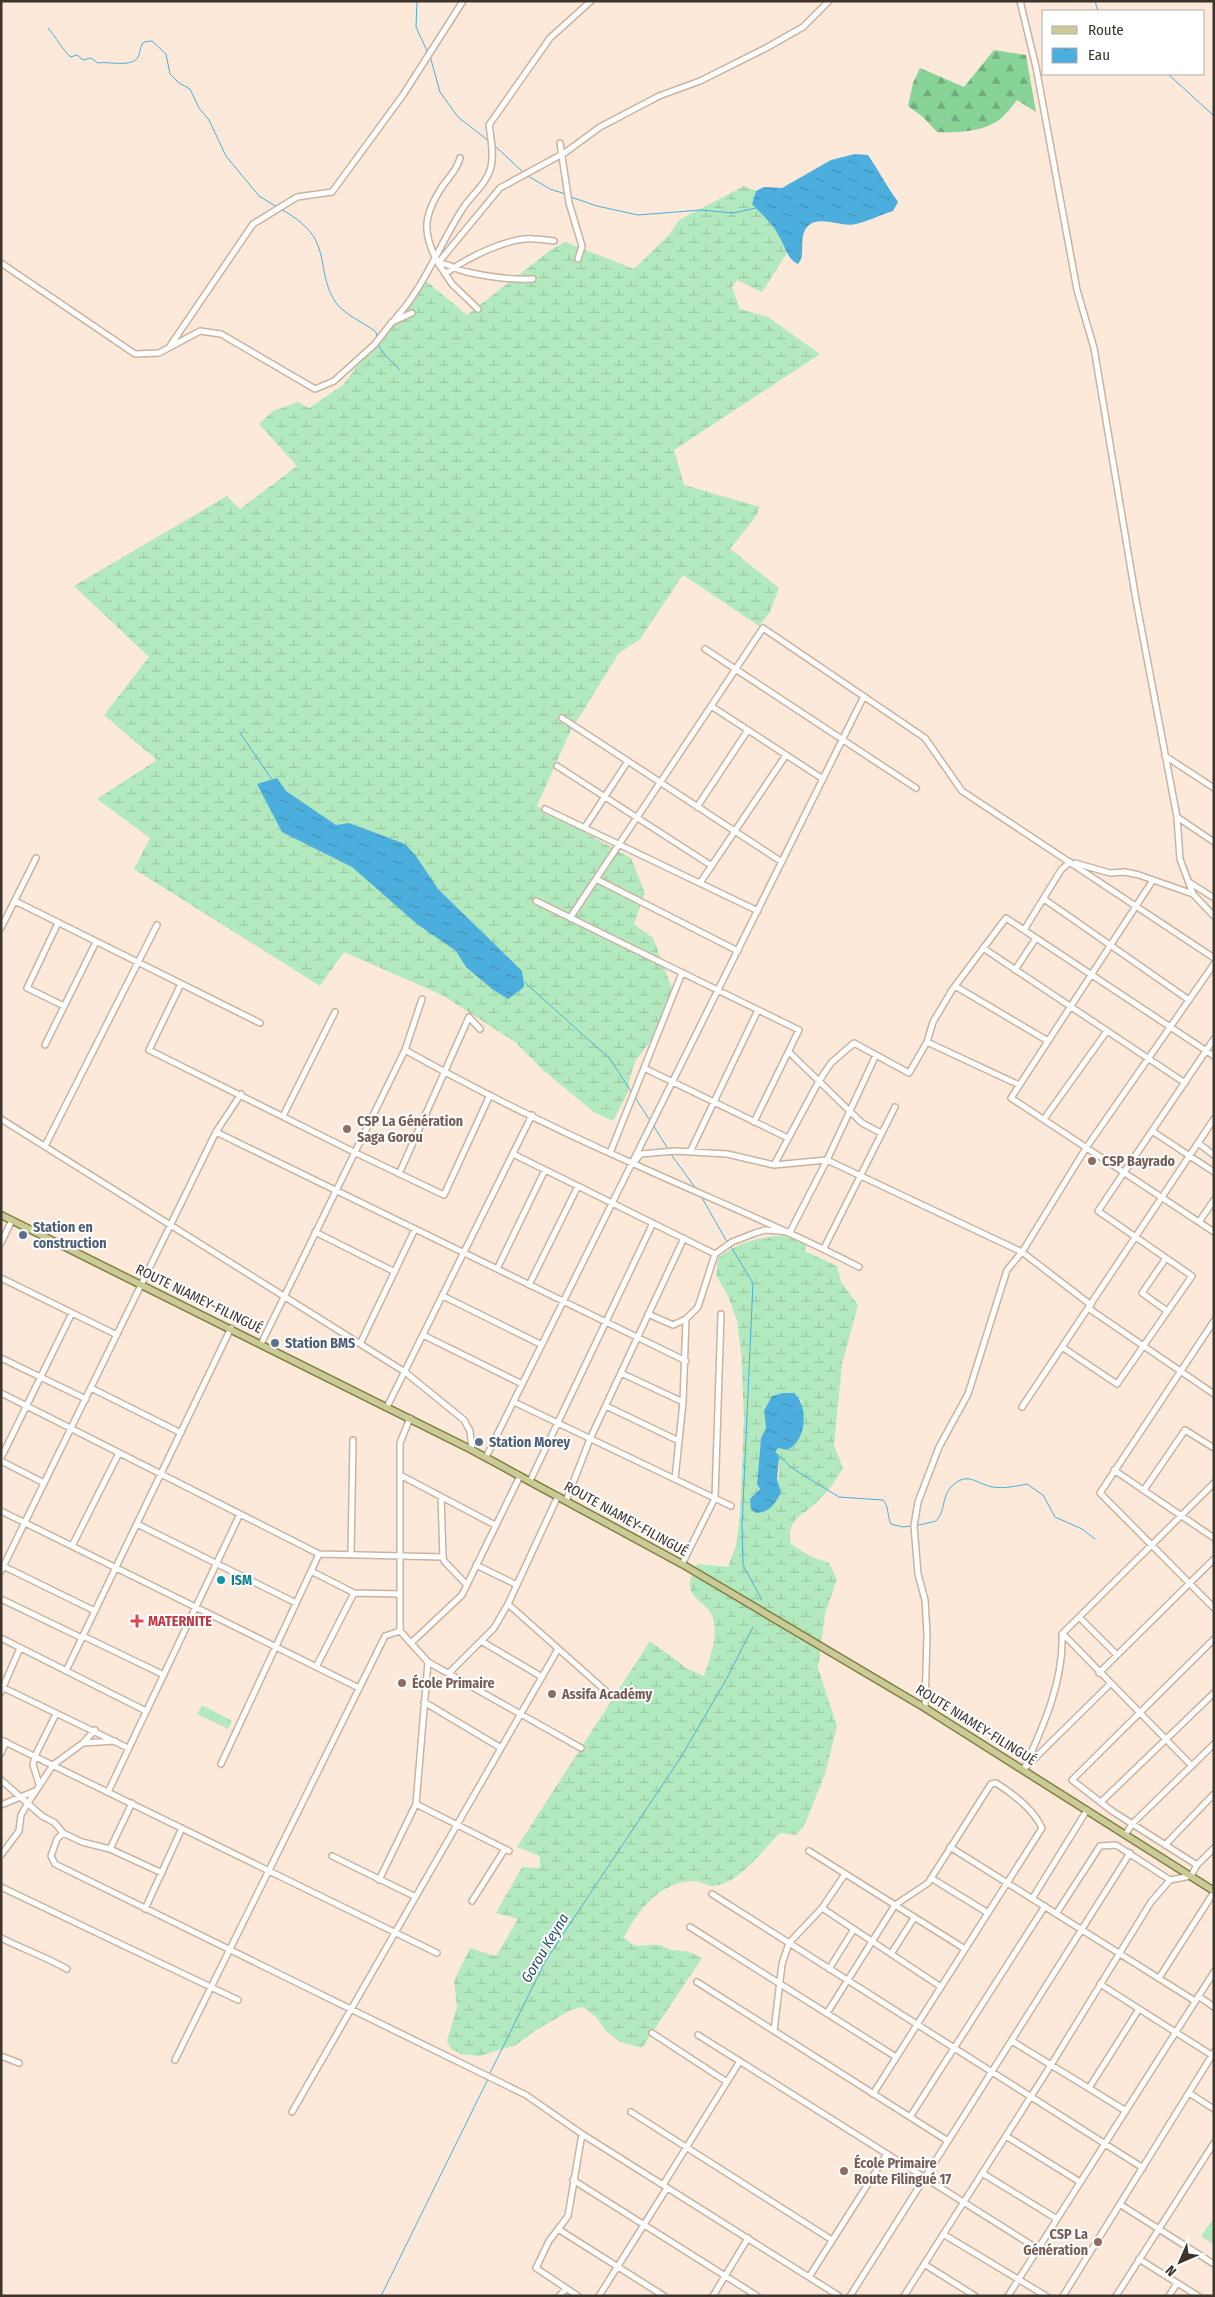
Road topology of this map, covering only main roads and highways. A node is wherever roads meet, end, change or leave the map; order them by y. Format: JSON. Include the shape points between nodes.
{"nodes":[{"id":1,"x":1,"y":1215,"type":"edge"},
{"id":2,"x":1214,"y":1891,"type":"edge"}],
"edges":[{"from":1,"to":2,"type":"main road","name":"ROUTE NIAMEY-FILINGUÉ","via":[[410,1418],[682,1564],[925,1708]]}]}
